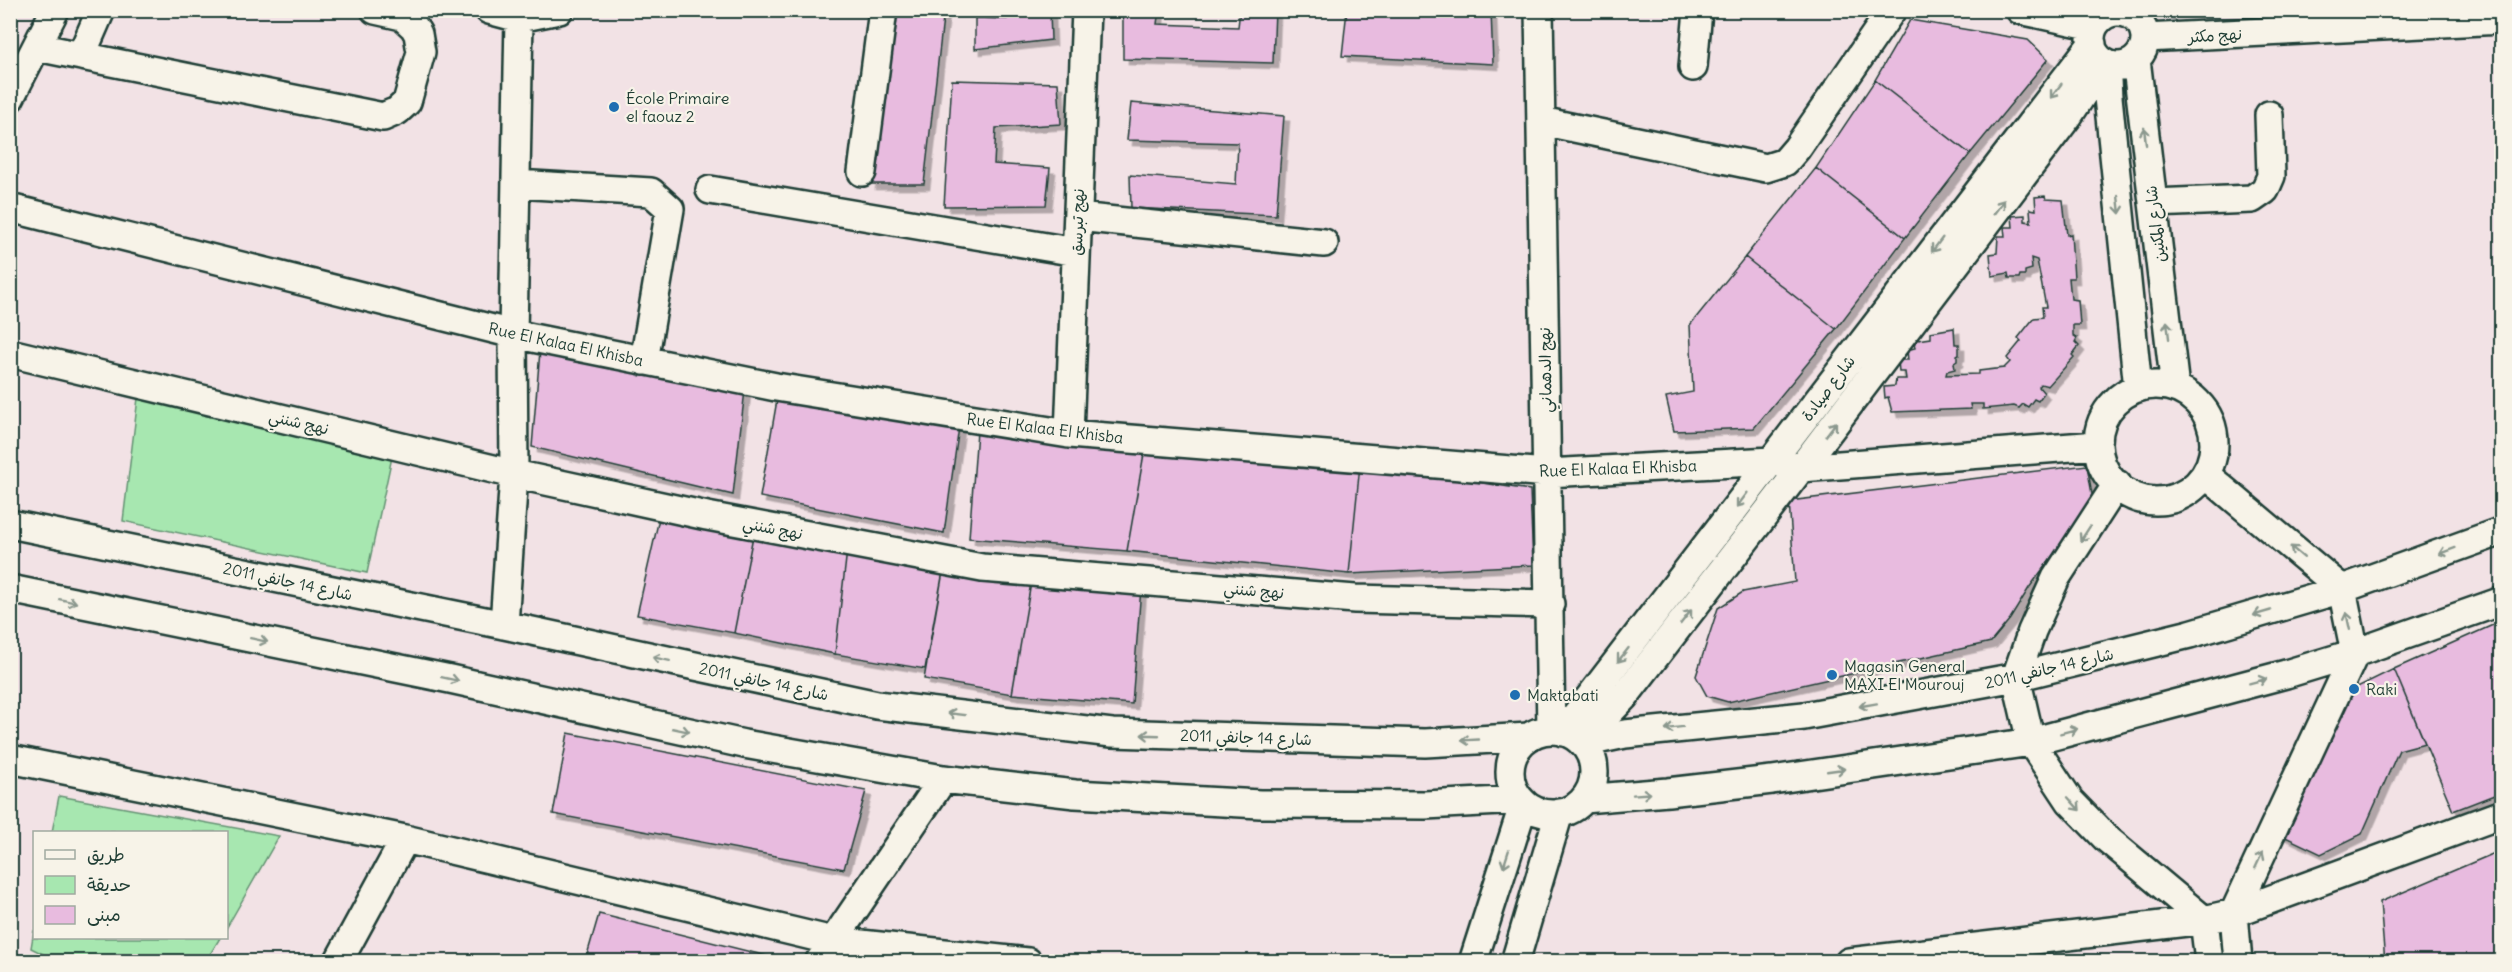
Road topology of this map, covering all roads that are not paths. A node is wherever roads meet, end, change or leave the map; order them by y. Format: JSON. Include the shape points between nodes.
{"nodes":[{"id":1,"x":55,"y":10,"type":"edge"},
{"id":2,"x":101,"y":10,"type":"edge"},
{"id":3,"x":375,"y":10,"type":"edge"},
{"id":4,"x":489,"y":10,"type":"edge"},
{"id":5,"x":559,"y":10,"type":"edge"},
{"id":6,"x":883,"y":10,"type":"edge"},
{"id":7,"x":1086,"y":10,"type":"edge"},
{"id":8,"x":1539,"y":10,"type":"edge"},
{"id":9,"x":1698,"y":10,"type":"edge"},
{"id":10,"x":1892,"y":10,"type":"edge"},
{"id":11,"x":2020,"y":10,"type":"edge"},
{"id":12,"x":2130,"y":13,"type":"edge"},
{"id":13,"x":519,"y":18,"type":"junction"},
{"id":14,"x":2502,"y":20,"type":"edge"},
{"id":15,"x":2098,"y":38,"type":"edge"},
{"id":16,"x":37,"y":46,"type":"junction"},
{"id":17,"x":2140,"y":49,"type":"junction"},
{"id":18,"x":81,"y":56,"type":"junction"},
{"id":19,"x":1693,"y":67,"type":"dead end"},
{"id":20,"x":10,"y":98,"type":"edge"},
{"id":21,"x":2269,"y":116,"type":"dead end"},
{"id":22,"x":1541,"y":122,"type":"junction"},
{"id":23,"x":862,"y":172,"type":"dead end"},
{"id":24,"x":516,"y":184,"type":"junction"},
{"id":25,"x":710,"y":190,"type":"dead end"},
{"id":26,"x":2153,"y":203,"type":"junction"},
{"id":27,"x":10,"y":208,"type":"edge"},
{"id":28,"x":1078,"y":217,"type":"junction"},
{"id":29,"x":1323,"y":243,"type":"dead end"},
{"id":30,"x":1076,"y":252,"type":"junction"},
{"id":31,"x":513,"y":334,"type":"junction"},
{"id":32,"x":10,"y":353,"type":"edge"},
{"id":33,"x":644,"y":361,"type":"junction"},
{"id":34,"x":2138,"y":388,"type":"junction"},
{"id":35,"x":2175,"y":388,"type":"junction"},
{"id":36,"x":1069,"y":434,"type":"junction"},
{"id":37,"x":2098,"y":445,"type":"junction"},
{"id":38,"x":1772,"y":461,"type":"junction"},
{"id":39,"x":1802,"y":468,"type":"junction"},
{"id":40,"x":1547,"y":473,"type":"junction"},
{"id":41,"x":514,"y":474,"type":"junction"},
{"id":42,"x":2205,"y":474,"type":"junction"},
{"id":43,"x":2117,"y":484,"type":"junction"},
{"id":44,"x":10,"y":524,"type":"edge"},
{"id":45,"x":2502,"y":531,"type":"edge"},
{"id":46,"x":10,"y":589,"type":"edge"},
{"id":47,"x":2342,"y":589,"type":"junction"},
{"id":48,"x":2502,"y":601,"type":"edge"},
{"id":49,"x":1550,"y":604,"type":"junction"},
{"id":50,"x":504,"y":626,"type":"junction"},
{"id":51,"x":2355,"y":653,"type":"junction"},
{"id":52,"x":2016,"y":677,"type":"junction"},
{"id":53,"x":1561,"y":737,"type":"junction"},
{"id":54,"x":2031,"y":742,"type":"junction"},
{"id":55,"x":10,"y":759,"type":"edge"},
{"id":56,"x":943,"y":779,"type":"junction"},
{"id":57,"x":1584,"y":799,"type":"junction"},
{"id":58,"x":1523,"y":802,"type":"junction"},
{"id":59,"x":1559,"y":813,"type":"junction"},
{"id":60,"x":2502,"y":814,"type":"edge"},
{"id":61,"x":405,"y":839,"type":"junction"},
{"id":62,"x":2234,"y":913,"type":"junction"},
{"id":63,"x":2204,"y":920,"type":"junction"},
{"id":64,"x":826,"y":951,"type":"edge"},
{"id":65,"x":338,"y":962,"type":"edge"},
{"id":66,"x":1028,"y":962,"type":"edge"},
{"id":67,"x":1473,"y":962,"type":"edge"},
{"id":68,"x":1515,"y":962,"type":"edge"},
{"id":69,"x":1850,"y":962,"type":"edge"},
{"id":70,"x":2209,"y":962,"type":"edge"},
{"id":71,"x":2238,"y":962,"type":"edge"}],
"edges":[{"from":1,"to":16,"type":"street"},
{"from":2,"to":18,"type":"street"},
{"from":3,"to":18,"type":"street","via":[[402,16],[418,34],[421,52],[407,102],[383,117]]},
{"from":4,"to":13,"type":"street"},
{"from":5,"to":13,"type":"street"},
{"from":6,"to":23,"type":"street"},
{"from":7,"to":28,"type":"street","name":"نهج تبرسق"},
{"from":8,"to":22,"type":"street","name":"نهج الدهماني"},
{"from":9,"to":19,"type":"street"},
{"from":10,"to":22,"type":"street","via":[[1785,162],[1766,168]]},
{"from":11,"to":15,"type":"street"},
{"from":12,"to":15,"type":"street","via":[[2109,14]]},
{"from":12,"to":17,"type":"street","via":[[2141,25]]},
{"from":13,"to":24,"type":"street"},
{"from":14,"to":17,"type":"street","name":"نهج مكثر"},
{"from":15,"to":17,"type":"street","via":[[2121,66]]},
{"from":15,"to":34,"type":"street","name":"شارع المكنين","one_way":true,"via":[[2108,97]]},
{"from":15,"to":38,"type":"street","name":"شارع صيادة","one_way":true},
{"from":39,"to":15,"type":"street","name":"شارع صيادة","one_way":true,"via":[[2069,115]]},
{"from":16,"to":18,"type":"street"},
{"from":16,"to":20,"type":"street"},
{"from":26,"to":17,"type":"street","name":"شارع المكنين","one_way":true},
{"from":21,"to":26,"type":"street","via":[[2271,176],[2265,190],[2252,199]]},
{"from":22,"to":40,"type":"street","name":"نهج الدهماني"},
{"from":24,"to":31,"type":"street"},
{"from":24,"to":33,"type":"street","via":[[651,192],[670,209]]},
{"from":25,"to":30,"type":"street"},
{"from":35,"to":26,"type":"street","name":"شارع المكنين","one_way":true},
{"from":27,"to":31,"type":"street","name":"Rue El Kalaa El Khisba"},
{"from":28,"to":29,"type":"street"},
{"from":28,"to":30,"type":"street","name":"نهج تبرسق"},
{"from":30,"to":36,"type":"street","name":"نهج تبرسق"},
{"from":31,"to":33,"type":"street","name":"Rue El Kalaa El Khisba"},
{"from":31,"to":41,"type":"street"},
{"from":32,"to":41,"type":"street","name":"نهج شنني"},
{"from":33,"to":36,"type":"street","name":"Rue El Kalaa El Khisba","via":[[776,387]]},
{"from":34,"to":35,"type":"street"},
{"from":34,"to":37,"type":"street","via":[[2122,396],[2109,410]]},
{"from":35,"to":42,"type":"street","via":[[2204,411],[2213,429],[2214,448]]},
{"from":36,"to":40,"type":"street","name":"Rue El Kalaa El Khisba"},
{"from":37,"to":39,"type":"street","name":"Rue El Kalaa El Khisba"},
{"from":37,"to":43,"type":"street","via":[[2102,463]]},
{"from":38,"to":39,"type":"street","name":"Rue El Kalaa El Khisba"},
{"from":38,"to":40,"type":"street","name":"Rue El Kalaa El Khisba"},
{"from":38,"to":53,"type":"street","name":"شارع صيادة","one_way":true},
{"from":53,"to":39,"type":"street","name":"شارع صيادة","one_way":true,"via":[[1624,697]]},
{"from":40,"to":49,"type":"street","name":"نهج الدهماني"},
{"from":41,"to":49,"type":"street","name":"نهج شنني","via":[[707,516],[982,568],[1355,599]]},
{"from":41,"to":50,"type":"street"},
{"from":42,"to":43,"type":"street","via":[[2183,495],[2164,501],[2144,500],[2126,493]]},
{"from":47,"to":42,"type":"street","one_way":true},
{"from":43,"to":52,"type":"street","one_way":true,"via":[[2056,578]]},
{"from":44,"to":50,"type":"street","name":"شارع 14 جانفي 2011"},
{"from":45,"to":47,"type":"street","name":"شارع 14 جانفي 2011","one_way":true},
{"from":46,"to":56,"type":"street","one_way":true,"via":[[744,744]]},
{"from":51,"to":47,"type":"street","one_way":true},
{"from":47,"to":52,"type":"street","name":"شارع 14 جانفي 2011","one_way":true,"via":[[2190,634]]},
{"from":48,"to":51,"type":"street"},
{"from":49,"to":53,"type":"street","name":"نهج الدهماني"},
{"from":53,"to":50,"type":"street","name":"شارع 14 جانفي 2011","one_way":true,"via":[[1425,743],[1112,734],[877,705]]},
{"from":54,"to":51,"type":"street","one_way":true},
{"from":62,"to":51,"type":"street","one_way":true},
{"from":52,"to":53,"type":"street","name":"شارع 14 جانفي 2011","one_way":true,"via":[[1804,716]]},
{"from":52,"to":54,"type":"street"},
{"from":53,"to":57,"type":"street","via":[[1590,756],[1591,786]]},
{"from":53,"to":58,"type":"street","via":[[1517,748],[1510,771],[1513,786]]},
{"from":57,"to":54,"type":"street","one_way":true,"via":[[1761,781]]},
{"from":54,"to":63,"type":"street","one_way":true,"via":[[2070,801],[2106,838]]},
{"from":55,"to":61,"type":"street"},
{"from":56,"to":58,"type":"street","via":[[1075,794],[1260,804]]},
{"from":56,"to":64,"type":"street"},
{"from":57,"to":59,"type":"street"},
{"from":58,"to":59,"type":"street","via":[[1541,812]]},
{"from":58,"to":67,"type":"street","one_way":true},
{"from":59,"to":68,"type":"street"},
{"from":60,"to":62,"type":"street"},
{"from":61,"to":64,"type":"street"},
{"from":61,"to":65,"type":"street"},
{"from":62,"to":63,"type":"street"},
{"from":62,"to":71,"type":"street"},
{"from":63,"to":69,"type":"street"},
{"from":63,"to":70,"type":"street"},
{"from":64,"to":66,"type":"street"}]}
